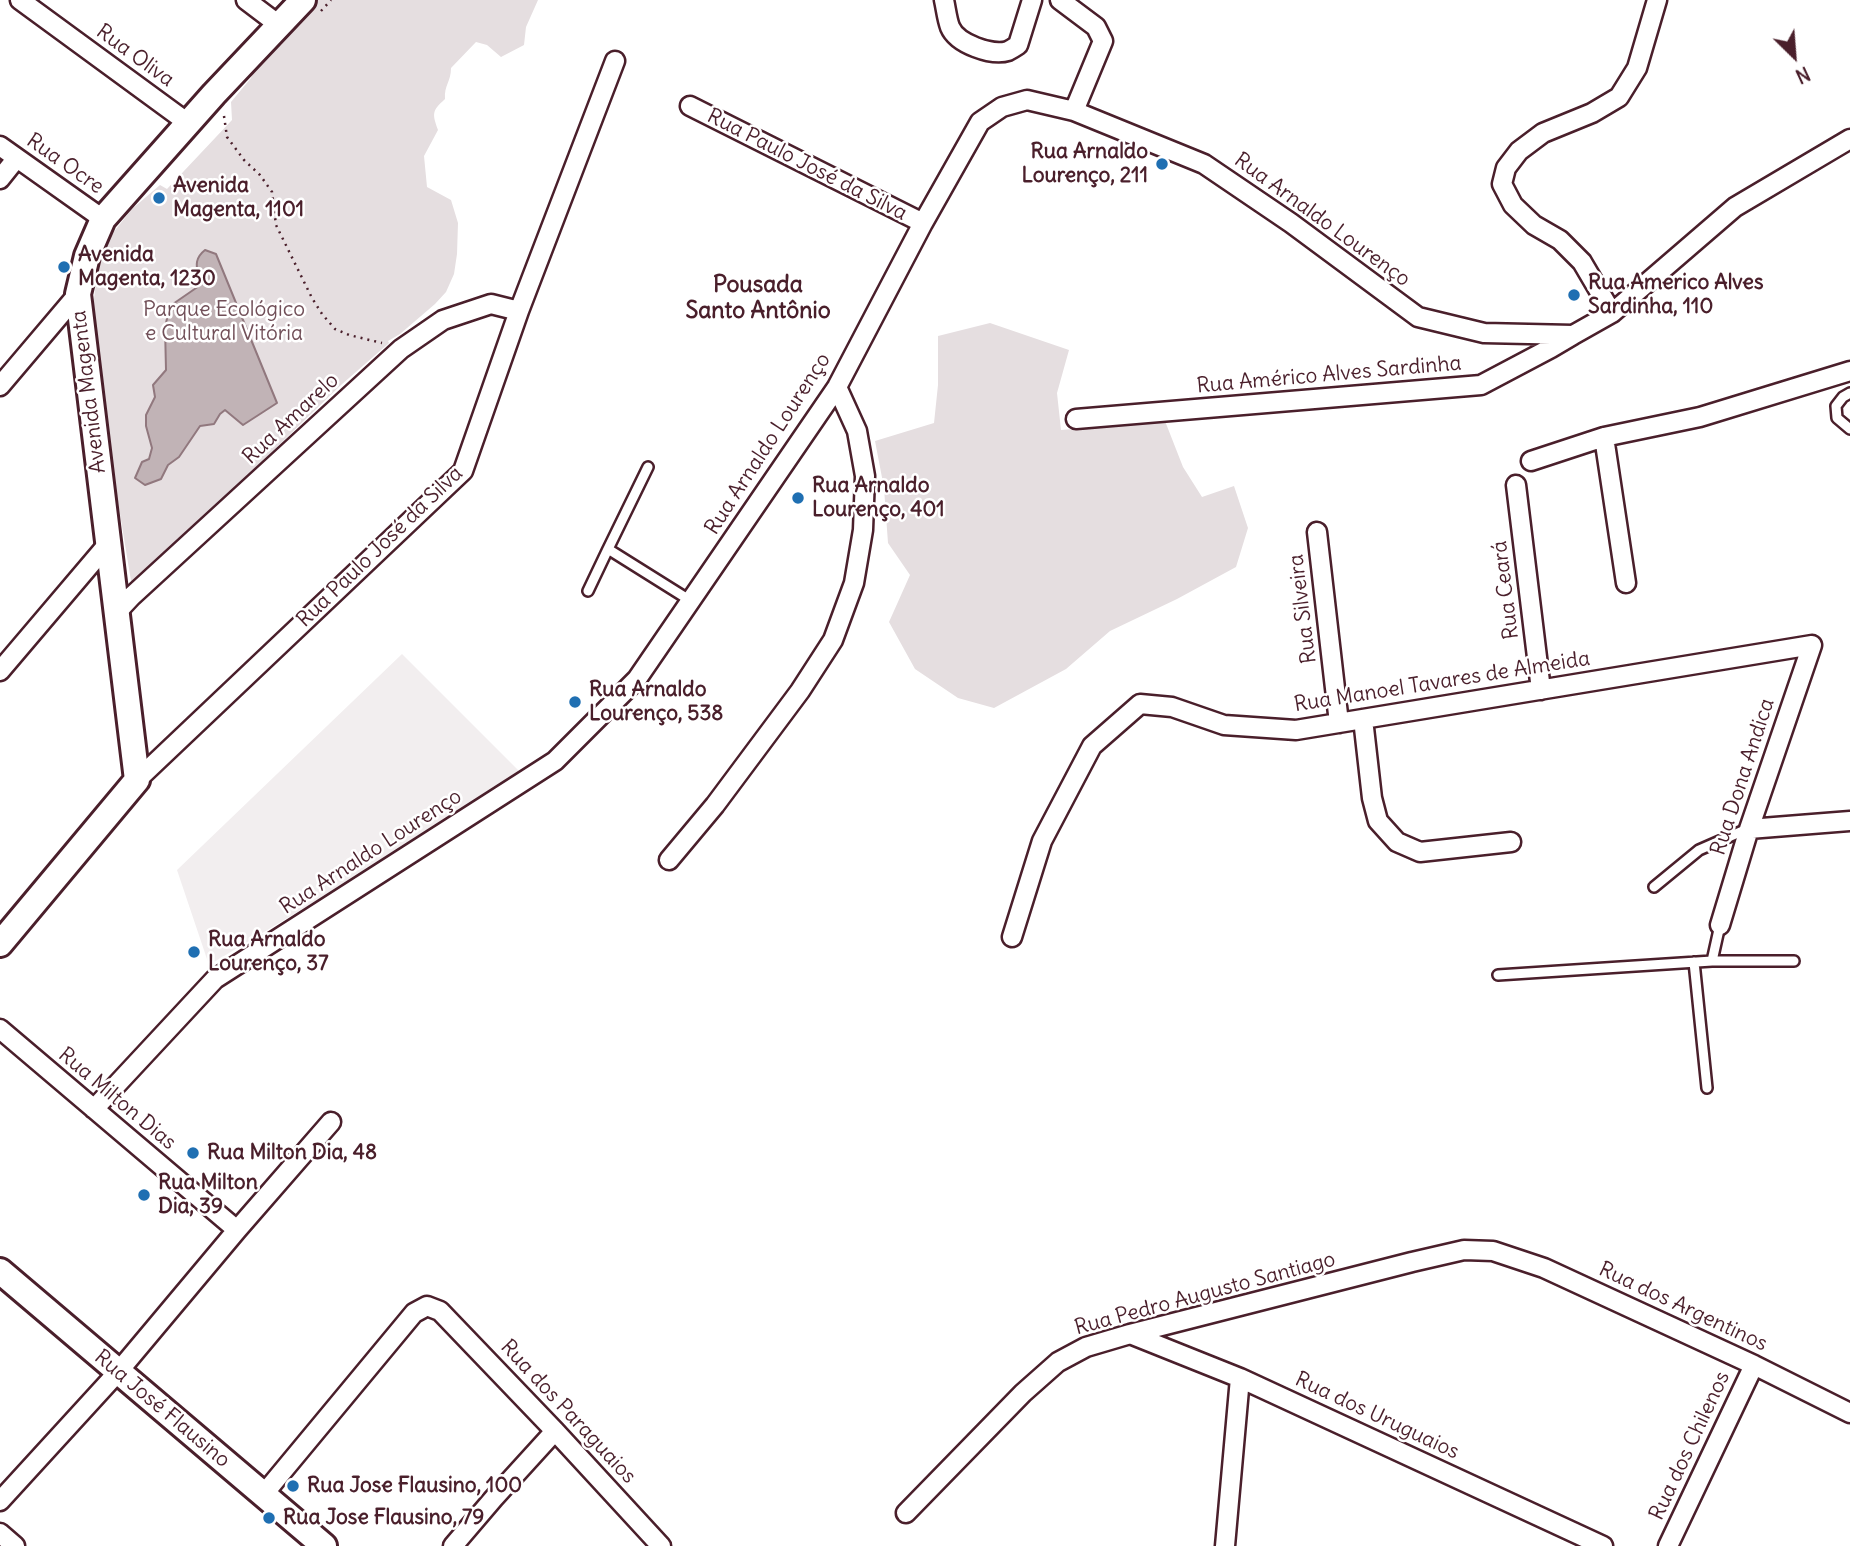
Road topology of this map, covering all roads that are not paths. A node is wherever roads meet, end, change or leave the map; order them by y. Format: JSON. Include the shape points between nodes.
{"nodes":[{"id":1,"x":20,"y":0,"type":"edge"},
{"id":2,"x":246,"y":0,"type":"edge"},
{"id":3,"x":944,"y":0,"type":"edge"},
{"id":4,"x":1032,"y":0,"type":"edge"},
{"id":5,"x":1060,"y":0,"type":"edge"},
{"id":6,"x":1657,"y":0,"type":"edge"},
{"id":7,"x":308,"y":10,"type":"edge"},
{"id":8,"x":279,"y":25,"type":"junction"},
{"id":9,"x":615,"y":61,"type":"dead end"},
{"id":10,"x":690,"y":106,"type":"dead end"},
{"id":11,"x":1074,"y":111,"type":"junction"},
{"id":12,"x":188,"y":123,"type":"junction"},
{"id":13,"x":1850,"y":139,"type":"edge"},
{"id":14,"x":0,"y":146,"type":"edge"},
{"id":15,"x":16,"y":159,"type":"junction"},
{"id":16,"x":0,"y":179,"type":"edge"},
{"id":17,"x":103,"y":219,"type":"junction"},
{"id":18,"x":923,"y":223,"type":"junction"},
{"id":19,"x":78,"y":294,"type":"junction"},
{"id":20,"x":519,"y":311,"type":"junction"},
{"id":21,"x":1612,"y":313,"type":"junction"},
{"id":22,"x":1573,"y":334,"type":"junction"},
{"id":23,"x":1850,"y":371,"type":"edge"},
{"id":24,"x":0,"y":386,"type":"edge"},
{"id":25,"x":837,"y":387,"type":"junction"},
{"id":26,"x":1850,"y":393,"type":"edge"},
{"id":27,"x":1076,"y":419,"type":"dead end"},
{"id":28,"x":1850,"y":429,"type":"edge"},
{"id":29,"x":1604,"y":437,"type":"junction"},
{"id":30,"x":1531,"y":461,"type":"dead end"},
{"id":31,"x":648,"y":467,"type":"dead end"},
{"id":32,"x":1516,"y":485,"type":"dead end"},
{"id":33,"x":1317,"y":532,"type":"dead end"},
{"id":34,"x":107,"y":545,"type":"junction"},
{"id":35,"x":608,"y":549,"type":"junction"},
{"id":36,"x":1626,"y":583,"type":"dead end"},
{"id":37,"x":589,"y":591,"type":"dead end"},
{"id":38,"x":691,"y":601,"type":"junction"},
{"id":39,"x":117,"y":612,"type":"junction"},
{"id":40,"x":1812,"y":645,"type":"joint"},
{"id":41,"x":0,"y":671,"type":"edge"},
{"id":42,"x":1541,"y":690,"type":"junction"},
{"id":43,"x":1363,"y":719,"type":"junction"},
{"id":44,"x":1339,"y":723,"type":"junction"},
{"id":45,"x":137,"y":780,"type":"junction"},
{"id":46,"x":1850,"y":821,"type":"edge"},
{"id":47,"x":1749,"y":829,"type":"junction"},
{"id":48,"x":1511,"y":842,"type":"dead end"},
{"id":49,"x":669,"y":860,"type":"dead end"},
{"id":50,"x":1654,"y":887,"type":"dead end"},
{"id":51,"x":1720,"y":925,"type":"joint"},
{"id":52,"x":1012,"y":937,"type":"dead end"},
{"id":53,"x":0,"y":944,"type":"edge"},
{"id":54,"x":1712,"y":961,"type":"junction"},
{"id":55,"x":1794,"y":961,"type":"dead end"},
{"id":56,"x":1694,"y":962,"type":"junction"},
{"id":57,"x":1498,"y":975,"type":"dead end"},
{"id":58,"x":0,"y":1029,"type":"edge"},
{"id":59,"x":1707,"y":1088,"type":"dead end"},
{"id":60,"x":94,"y":1110,"type":"junction"},
{"id":61,"x":331,"y":1122,"type":"dead end"},
{"id":62,"x":237,"y":1230,"type":"junction"},
{"id":63,"x":1493,"y":1251,"type":"joint"},
{"id":64,"x":0,"y":1271,"type":"edge"},
{"id":65,"x":1130,"y":1335,"type":"junction"},
{"id":66,"x":1754,"y":1365,"type":"junction"},
{"id":67,"x":118,"y":1372,"type":"junction"},
{"id":68,"x":1240,"y":1378,"type":"junction"},
{"id":69,"x":1850,"y":1413,"type":"edge"},
{"id":70,"x":555,"y":1431,"type":"junction"},
{"id":71,"x":263,"y":1495,"type":"junction"},
{"id":72,"x":0,"y":1501,"type":"edge"},
{"id":73,"x":906,"y":1513,"type":"dead end"},
{"id":74,"x":0,"y":1533,"type":"edge"},
{"id":75,"x":15,"y":1546,"type":"edge"},
{"id":76,"x":324,"y":1546,"type":"edge"},
{"id":77,"x":453,"y":1546,"type":"edge"},
{"id":78,"x":661,"y":1546,"type":"edge"},
{"id":79,"x":1225,"y":1546,"type":"edge"},
{"id":80,"x":1603,"y":1546,"type":"edge"},
{"id":81,"x":1668,"y":1546,"type":"edge"}],
"edges":[{"from":1,"to":12,"type":"street","name":"Rua Oliva"},
{"from":2,"to":8,"type":"street"},
{"from":3,"to":4,"type":"street","via":[[950,29],[957,36],[971,46],[1007,51],[1018,45]]},
{"from":5,"to":11,"type":"street","via":[[1096,27],[1103,41]]},
{"from":6,"to":21,"type":"street","via":[[1637,68],[1619,97],[1543,133],[1506,168],[1502,184],[1513,205],[1582,261]]},
{"from":7,"to":8,"type":"street","name":"Avenida Magenta"},
{"from":8,"to":12,"type":"street","name":"Avenida Magenta"},
{"from":9,"to":20,"type":"street","name":"Rua Paulo José da Silva"},
{"from":10,"to":18,"type":"street","name":"Rua Paulo José da Silva"},
{"from":11,"to":18,"type":"street","name":"Rua Arnaldo Lourenço","via":[[1027,100],[1002,107],[981,122]]},
{"from":11,"to":22,"type":"street","name":"Rua Arnaldo Lourenço","via":[[1204,164],[1418,317],[1484,333]]},
{"from":12,"to":17,"type":"street","name":"Avenida Magenta"},
{"from":13,"to":21,"type":"street","via":[[1735,207]]},
{"from":14,"to":15,"type":"street","name":"Rua Ocre"},
{"from":15,"to":16,"type":"street"},
{"from":15,"to":17,"type":"street","name":"Rua Ocre"},
{"from":17,"to":19,"type":"street","name":"Avenida Magenta"},
{"from":18,"to":25,"type":"street","name":"Rua Arnaldo Lourenço"},
{"from":19,"to":24,"type":"street"},
{"from":19,"to":34,"type":"street","name":"Avenida Magenta"},
{"from":20,"to":39,"type":"street","name":"Rua Amarelo","via":[[491,304],[443,320],[401,349]]},
{"from":20,"to":45,"type":"street","name":"Rua Paulo José da Silva","via":[[463,471]]},
{"from":21,"to":22,"type":"street","name":"Rua Arnaldo Lourenço"},
{"from":22,"to":27,"type":"street","name":"Rua Américo Alves Sardinha","via":[[1481,385]]},
{"from":23,"to":29,"type":"street","via":[[1700,417]]},
{"from":25,"to":38,"type":"street","name":"Rua Arnaldo Lourenço"},
{"from":25,"to":49,"type":"street","via":[[857,430],[865,476],[863,530],[854,583],[833,640],[800,691]]},
{"from":26,"to":28,"type":"lane","via":[[1836,407],[1837,418]]},
{"from":29,"to":30,"type":"street"},
{"from":29,"to":36,"type":"street"},
{"from":31,"to":35,"type":"lane"},
{"from":32,"to":42,"type":"street","name":"Rua Ceará"},
{"from":33,"to":44,"type":"street","name":"Rua Silveira"},
{"from":34,"to":39,"type":"street","name":"Avenida Magenta"},
{"from":34,"to":41,"type":"street"},
{"from":35,"to":37,"type":"lane"},
{"from":35,"to":38,"type":"lane"},
{"from":38,"to":60,"type":"street","name":"Rua Arnaldo Lourenço","via":[[637,679],[555,761],[215,979]]},
{"from":39,"to":45,"type":"street","name":"Avenida Magenta"},
{"from":40,"to":42,"type":"street","name":"Rua Manoel Tavares de Almeida"},
{"from":40,"to":47,"type":"street","name":"Rua Dona Andica"},
{"from":42,"to":43,"type":"street","name":"Rua Manoel Tavares de Almeida"},
{"from":43,"to":44,"type":"street","name":"Rua Manoel Tavares de Almeida"},
{"from":43,"to":48,"type":"street","via":[[1378,821],[1397,842],[1420,852]]},
{"from":44,"to":52,"type":"street","name":"Rua Manoel Tavares de Almeida","via":[[1296,730],[1224,725],[1172,707],[1140,704],[1092,746],[1042,841]]},
{"from":45,"to":53,"type":"street","name":"Rua Paulo José da Silva"},
{"from":46,"to":47,"type":"street"},
{"from":47,"to":50,"type":"lane","via":[[1699,850]]},
{"from":47,"to":51,"type":"street","name":"Rua Dona Andica"},
{"from":51,"to":54,"type":"lane"},
{"from":54,"to":55,"type":"lane"},
{"from":54,"to":56,"type":"lane"},
{"from":56,"to":57,"type":"lane"},
{"from":56,"to":59,"type":"lane"},
{"from":58,"to":60,"type":"street","name":"Rua Milton Dias"},
{"from":60,"to":62,"type":"street","name":"Rua Milton Dias"},
{"from":61,"to":62,"type":"street"},
{"from":62,"to":67,"type":"street"},
{"from":63,"to":65,"type":"street","name":"Rua Pedro Augusto Santiago","via":[[1464,1250],[1425,1259]]},
{"from":63,"to":66,"type":"street","name":"Rua dos Argentinos","via":[[1544,1268]]},
{"from":64,"to":67,"type":"street","name":"Rua José Flausino"},
{"from":65,"to":68,"type":"street","name":"Rua dos Uruguaios"},
{"from":65,"to":73,"type":"street","name":"Rua Pedro Augusto Santiago","via":[[1086,1347],[1058,1362]]},
{"from":66,"to":69,"type":"street","name":"Rua dos Argentinos"},
{"from":66,"to":81,"type":"street","name":"Rua dos Chilenos"},
{"from":67,"to":71,"type":"street","name":"Rua José Flausino"},
{"from":67,"to":72,"type":"street"},
{"from":68,"to":79,"type":"street"},
{"from":68,"to":80,"type":"street","name":"Rua dos Uruguaios"},
{"from":70,"to":71,"type":"street","name":"Rua dos Paraguaios","via":[[440,1311],[427,1306],[414,1313]]},
{"from":70,"to":77,"type":"street"},
{"from":70,"to":78,"type":"street","name":"Rua dos Paraguaios"},
{"from":71,"to":76,"type":"street","name":"Rua José Flausino"},
{"from":74,"to":75,"type":"street"}]}
